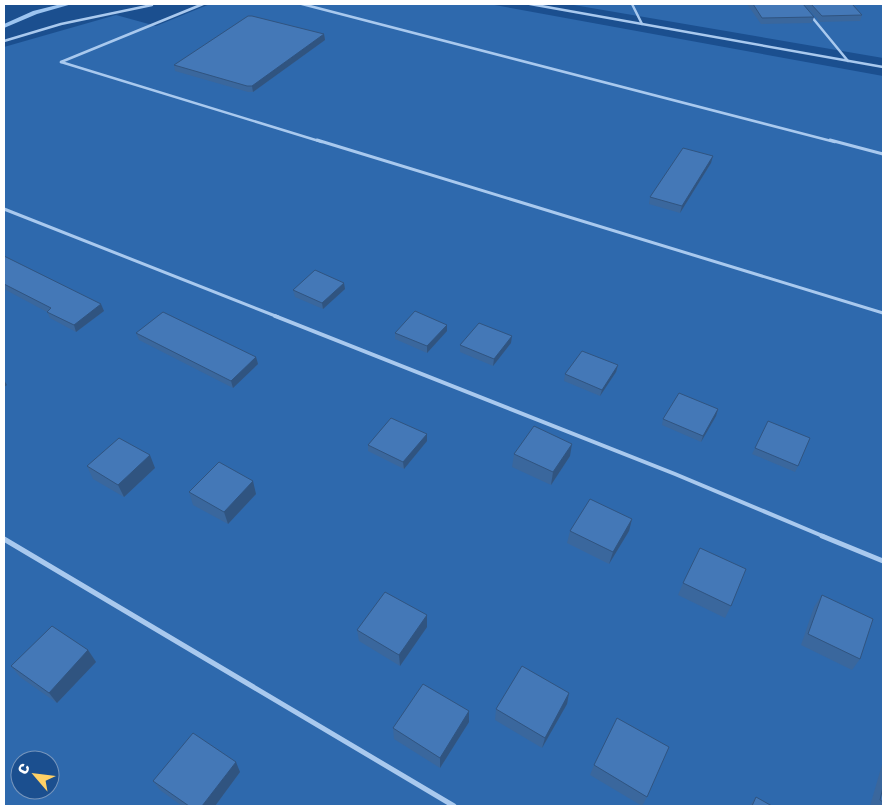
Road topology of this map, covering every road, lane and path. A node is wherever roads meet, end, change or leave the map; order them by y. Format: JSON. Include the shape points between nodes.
{"nodes":[{"id":1,"x":203,"y":4,"type":"edge"},
{"id":2,"x":302,"y":4,"type":"edge"},
{"id":3,"x":530,"y":4,"type":"edge"},
{"id":4,"x":632,"y":4,"type":"edge"},
{"id":5,"x":152,"y":5,"type":"edge"},
{"id":6,"x":807,"y":11,"type":"edge"},
{"id":7,"x":642,"y":24,"type":"junction"},
{"id":8,"x":4,"y":41,"type":"edge"},
{"id":9,"x":848,"y":61,"type":"junction"},
{"id":10,"x":883,"y":67,"type":"edge"},
{"id":11,"x":883,"y":154,"type":"edge"},
{"id":12,"x":4,"y":209,"type":"edge"},
{"id":13,"x":883,"y":312,"type":"edge"},
{"id":14,"x":4,"y":539,"type":"edge"},
{"id":15,"x":883,"y":561,"type":"edge"},
{"id":16,"x":454,"y":806,"type":"edge"}],
"edges":[{"from":1,"to":13,"type":"lane","via":[[62,62]]},
{"from":2,"to":11,"type":"lane"},
{"from":3,"to":7,"type":"lane"},
{"from":4,"to":7,"type":"lane"},
{"from":5,"to":8,"type":"lane","via":[[61,24]]},
{"from":6,"to":9,"type":"lane"},
{"from":7,"to":9,"type":"lane"},
{"from":9,"to":10,"type":"lane"},
{"from":12,"to":15,"type":"lane","via":[[675,474]]},
{"from":14,"to":16,"type":"lane"}]}
